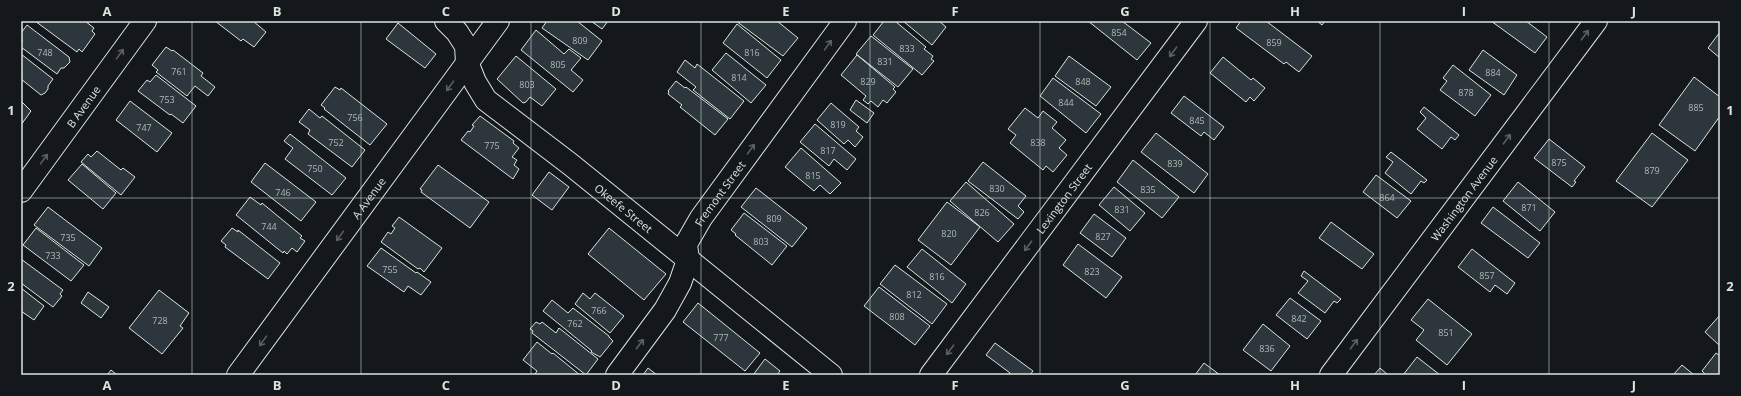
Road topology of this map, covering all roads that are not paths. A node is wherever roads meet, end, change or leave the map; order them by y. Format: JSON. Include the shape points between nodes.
{"nodes":[{"id":1,"x":145,"y":21,"type":"edge"},
{"id":2,"x":446,"y":21,"type":"edge"},
{"id":3,"x":498,"y":21,"type":"edge"},
{"id":4,"x":845,"y":21,"type":"edge"},
{"id":5,"x":1196,"y":21,"type":"edge"},
{"id":6,"x":1596,"y":21,"type":"edge"},
{"id":7,"x":467,"y":62,"type":"junction"},
{"id":8,"x":21,"y":191,"type":"edge"},
{"id":9,"x":688,"y":260,"type":"junction"},
{"id":10,"x":238,"y":375,"type":"edge"},
{"id":11,"x":617,"y":375,"type":"edge"},
{"id":12,"x":831,"y":375,"type":"edge"},
{"id":13,"x":931,"y":375,"type":"edge"},
{"id":14,"x":1331,"y":375,"type":"edge"}],
"edges":[{"from":8,"to":1,"type":"street","name":"B Avenue","one_way":true},
{"from":2,"to":7,"type":"street","name":"Okeefe Street","via":[[466,46]]},
{"from":3,"to":7,"type":"street","name":"A Avenue"},
{"from":9,"to":4,"type":"street","name":"Fremont Street","one_way":true,"via":[[686,244],[700,218]]},
{"from":5,"to":13,"type":"street","name":"Lexington Street","one_way":true},
{"from":14,"to":6,"type":"street","name":"Washington Avenue","one_way":true},
{"from":7,"to":9,"type":"street","name":"Okeefe Street","via":[[486,100]]},
{"from":7,"to":10,"type":"street","name":"A Avenue","one_way":true},
{"from":11,"to":9,"type":"street","name":"Fremont Street","one_way":true,"via":[[665,310],[680,283]]},
{"from":9,"to":12,"type":"street","name":"Okeefe Street"}]}
